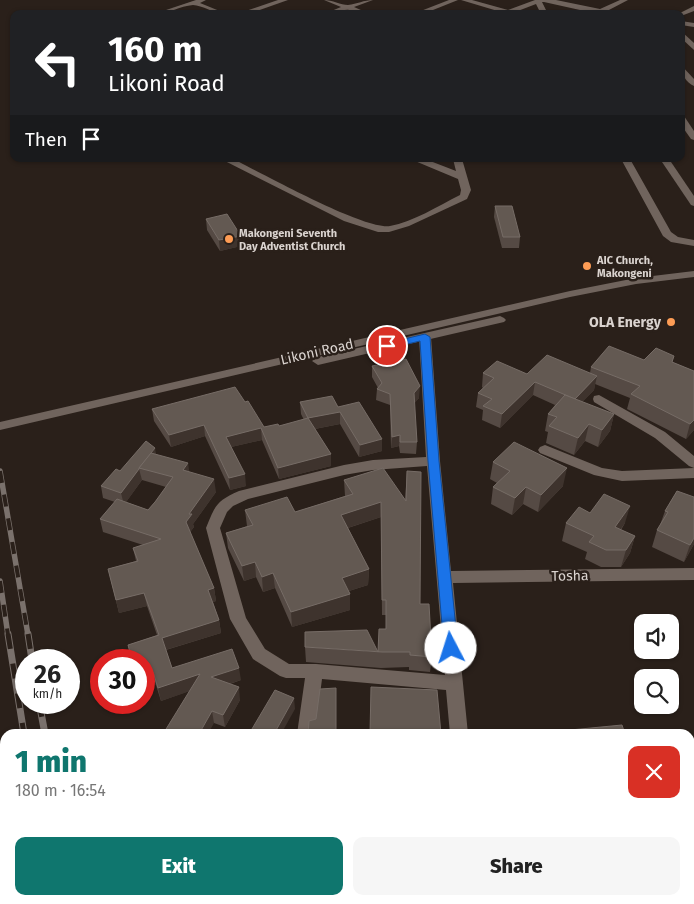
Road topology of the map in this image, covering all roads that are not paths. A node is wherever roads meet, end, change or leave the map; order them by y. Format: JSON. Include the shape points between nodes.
{"nodes":[{"id":1,"x":203,"y":0,"type":"edge"},
{"id":2,"x":285,"y":0,"type":"edge"},
{"id":3,"x":327,"y":0,"type":"edge"},
{"id":4,"x":370,"y":0,"type":"edge"},
{"id":5,"x":455,"y":0,"type":"edge"},
{"id":6,"x":542,"y":0,"type":"edge"},
{"id":7,"x":625,"y":0,"type":"edge"},
{"id":8,"x":471,"y":1,"type":"edge"},
{"id":9,"x":194,"y":3,"type":"junction"},
{"id":10,"x":348,"y":7,"type":"junction"},
{"id":11,"x":170,"y":10,"type":"edge"},
{"id":12,"x":213,"y":10,"type":"edge"},
{"id":13,"x":253,"y":10,"type":"edge"},
{"id":14,"x":339,"y":10,"type":"edge"},
{"id":15,"x":356,"y":10,"type":"edge"},
{"id":16,"x":427,"y":10,"type":"edge"},
{"id":17,"x":496,"y":10,"type":"edge"},
{"id":18,"x":514,"y":10,"type":"edge"},
{"id":19,"x":588,"y":10,"type":"edge"},
{"id":20,"x":602,"y":10,"type":"edge"},
{"id":21,"x":685,"y":38,"type":"edge"},
{"id":22,"x":694,"y":48,"type":"edge"},
{"id":23,"x":685,"y":72,"type":"edge"},
{"id":24,"x":694,"y":84,"type":"edge"},
{"id":25,"x":685,"y":124,"type":"edge"},
{"id":26,"x":694,"y":137,"type":"edge"},
{"id":27,"x":232,"y":162,"type":"edge"},
{"id":28,"x":425,"y":162,"type":"edge"},
{"id":29,"x":459,"y":162,"type":"edge"},
{"id":30,"x":627,"y":162,"type":"edge"},
{"id":31,"x":667,"y":162,"type":"edge"},
{"id":32,"x":462,"y":177,"type":"junction"},
{"id":33,"x":694,"y":203,"type":"edge"},
{"id":34,"x":694,"y":244,"type":"edge"},
{"id":35,"x":694,"y":274,"type":"edge"},
{"id":36,"x":694,"y":281,"type":"edge"},
{"id":37,"x":425,"y":337,"type":"junction"},
{"id":38,"x":599,"y":399,"type":"dead end"},
{"id":39,"x":38,"y":419,"type":"junction"},
{"id":40,"x":0,"y":426,"type":"edge"},
{"id":41,"x":0,"y":430,"type":"edge"},
{"id":42,"x":545,"y":450,"type":"dead end"},
{"id":43,"x":434,"y":461,"type":"junction"},
{"id":44,"x":694,"y":463,"type":"edge"},
{"id":45,"x":694,"y":473,"type":"edge"},
{"id":46,"x":694,"y":574,"type":"edge"},
{"id":47,"x":445,"y":577,"type":"junction"},
{"id":48,"x":316,"y":671,"type":"junction"},
{"id":49,"x":454,"y":683,"type":"junction"},
{"id":50,"x":307,"y":729,"type":"edge"},
{"id":51,"x":459,"y":729,"type":"edge"}],
"edges":[{"from":1,"to":9,"type":"street"},
{"from":2,"to":13,"type":"street"},
{"from":3,"to":10,"type":"street"},
{"from":4,"to":10,"type":"street"},
{"from":5,"to":16,"type":"street"},
{"from":6,"to":18,"type":"street"},
{"from":6,"to":19,"type":"street"},
{"from":7,"to":20,"type":"street"},
{"from":8,"to":17,"type":"street"},
{"from":9,"to":11,"type":"street"},
{"from":9,"to":12,"type":"street"},
{"from":10,"to":14,"type":"street"},
{"from":10,"to":15,"type":"street"},
{"from":21,"to":22,"type":"street"},
{"from":23,"to":24,"type":"street"},
{"from":25,"to":26,"type":"street"},
{"from":27,"to":32,"type":"street","via":[[348,219],[375,228],[397,227],[464,197],[466,190]]},
{"from":28,"to":32,"type":"street"},
{"from":29,"to":32,"type":"street"},
{"from":30,"to":34,"type":"street","via":[[667,234],[675,240]]},
{"from":31,"to":33,"type":"street"},
{"from":35,"to":39,"type":"street","name":"Likoni Road","via":[[570,294]]},
{"from":36,"to":37,"type":"street","name":"Likoni Road","via":[[644,286]]},
{"from":37,"to":39,"type":"street","name":"Likoni Road"},
{"from":37,"to":43,"type":"street"},
{"from":38,"to":44,"type":"street","via":[[660,435]]},
{"from":39,"to":40,"type":"street","name":"Likoni Road"},
{"from":39,"to":41,"type":"street","name":"Likoni Road"},
{"from":42,"to":45,"type":"street","via":[[599,472],[622,476]]},
{"from":43,"to":47,"type":"street"},
{"from":43,"to":48,"type":"street","via":[[344,470],[244,496],[228,502],[218,515],[213,528],[238,619],[259,654],[286,671]]},
{"from":46,"to":47,"type":"street","name":"Tosha"},
{"from":47,"to":49,"type":"street"},
{"from":48,"to":49,"type":"street"},
{"from":48,"to":50,"type":"street"},
{"from":49,"to":51,"type":"street"}]}
